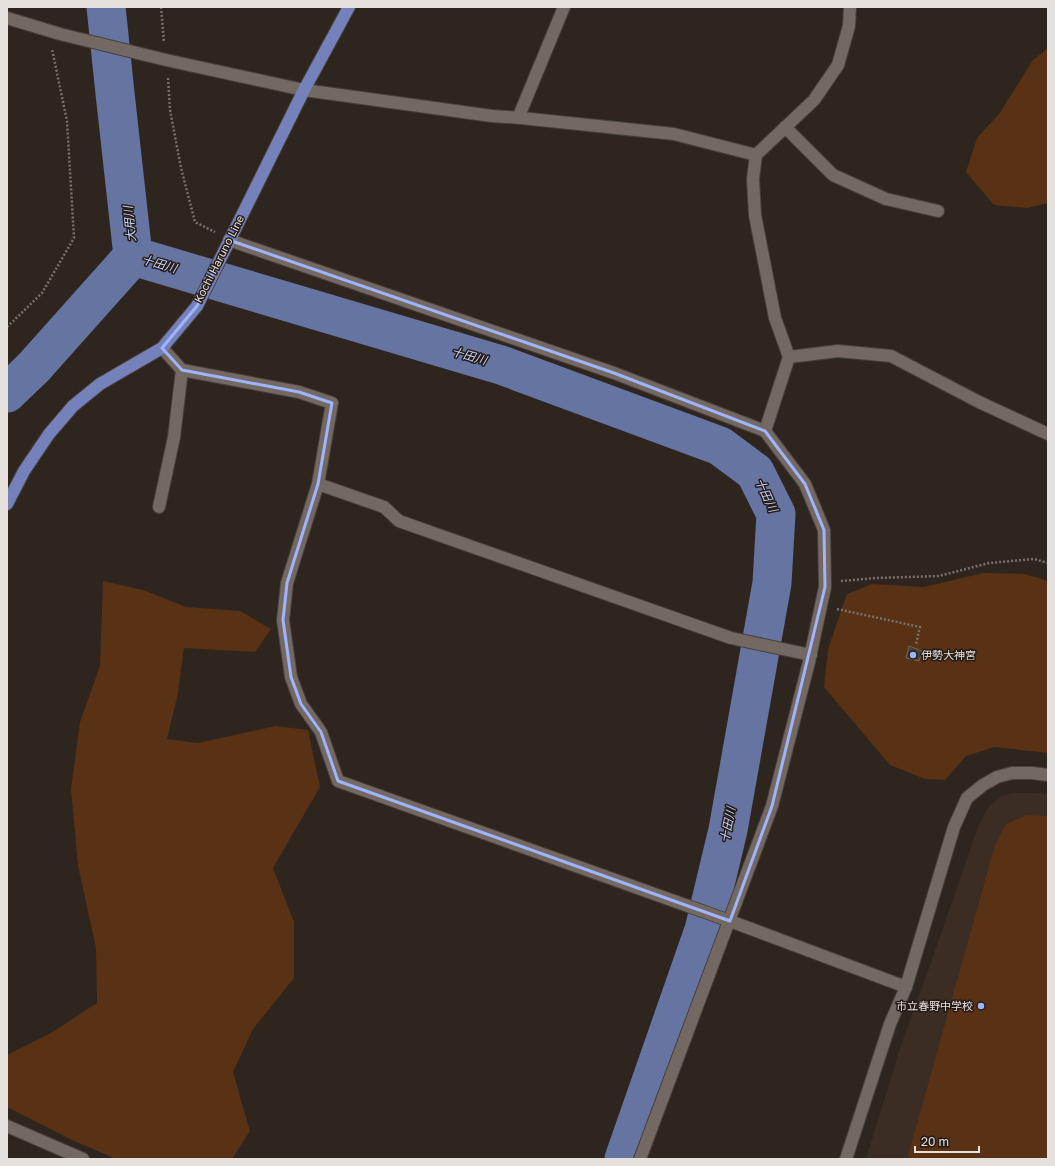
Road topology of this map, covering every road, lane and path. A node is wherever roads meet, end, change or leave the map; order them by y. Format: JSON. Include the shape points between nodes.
{"nodes":[{"id":1,"x":161,"y":7,"type":"edge"},
{"id":2,"x":349,"y":7,"type":"edge"},
{"id":3,"x":564,"y":7,"type":"edge"},
{"id":4,"x":850,"y":7,"type":"edge"},
{"id":5,"x":7,"y":18,"type":"edge"},
{"id":6,"x":48,"y":30,"type":"junction"},
{"id":7,"x":164,"y":60,"type":"junction"},
{"id":8,"x":304,"y":90,"type":"junction"},
{"id":9,"x":521,"y":118,"type":"junction"},
{"id":10,"x":785,"y":128,"type":"junction"},
{"id":11,"x":756,"y":155,"type":"junction"},
{"id":12,"x":938,"y":211,"type":"dead end"},
{"id":13,"x":228,"y":243,"type":"junction"},
{"id":14,"x":7,"y":327,"type":"edge"},
{"id":15,"x":162,"y":348,"type":"junction"},
{"id":16,"x":789,"y":357,"type":"junction"},
{"id":17,"x":182,"y":370,"type":"junction"},
{"id":18,"x":765,"y":431,"type":"junction"},
{"id":19,"x":1048,"y":434,"type":"edge"},
{"id":20,"x":318,"y":484,"type":"junction"},
{"id":21,"x":7,"y":504,"type":"edge"},
{"id":22,"x":159,"y":507,"type":"dead end"},
{"id":23,"x":1048,"y":563,"type":"edge"},
{"id":24,"x":825,"y":582,"type":"junction"},
{"id":25,"x":821,"y":606,"type":"junction"},
{"id":26,"x":916,"y":644,"type":"dead end"},
{"id":27,"x":811,"y":655,"type":"junction"},
{"id":28,"x":1048,"y":775,"type":"edge"},
{"id":29,"x":730,"y":921,"type":"junction"},
{"id":30,"x":906,"y":987,"type":"junction"},
{"id":31,"x":7,"y":1126,"type":"edge"},
{"id":32,"x":82,"y":1159,"type":"edge"},
{"id":33,"x":640,"y":1159,"type":"edge"},
{"id":34,"x":846,"y":1159,"type":"edge"}],
"edges":[{"from":1,"to":7,"type":"path"},
{"from":2,"to":8,"type":"main road","name":"Kochi Haruno Line"},
{"from":3,"to":9,"type":"street","via":[[521,111]]},
{"from":4,"to":10,"type":"street","via":[[849,26],[838,65],[814,100]]},
{"from":5,"to":6,"type":"street"},
{"from":6,"to":7,"type":"street"},
{"from":6,"to":14,"type":"path","via":[[67,120],[74,238],[42,293]]},
{"from":7,"to":8,"type":"street"},
{"from":7,"to":13,"type":"path","via":[[181,168],[195,222]]},
{"from":8,"to":9,"type":"street"},
{"from":8,"to":13,"type":"main road","name":"Kochi Haruno Line"},
{"from":9,"to":11,"type":"street","via":[[674,134]]},
{"from":10,"to":11,"type":"street"},
{"from":10,"to":12,"type":"street","via":[[833,176],[886,199]]},
{"from":11,"to":16,"type":"street","via":[[753,179],[755,216],[775,318]]},
{"from":13,"to":15,"type":"main road","name":"Kochi Haruno Line","via":[[196,306]]},
{"from":13,"to":18,"type":"street","via":[[614,373]]},
{"from":15,"to":17,"type":"street"},
{"from":15,"to":21,"type":"main road","name":"Kochi Haruno Line","via":[[100,384],[73,406],[49,434],[24,470]]},
{"from":16,"to":18,"type":"street"},
{"from":16,"to":19,"type":"street","via":[[838,351],[891,356],[979,402]]},
{"from":17,"to":20,"type":"street","via":[[299,392],[332,403]]},
{"from":17,"to":22,"type":"street","via":[[174,437]]},
{"from":18,"to":24,"type":"street","via":[[806,484],[824,530]]},
{"from":20,"to":27,"type":"street","via":[[384,507],[400,521],[731,638]]},
{"from":20,"to":29,"type":"street","via":[[287,583],[283,620],[296,690],[301,704],[321,732],[338,781]]},
{"from":23,"to":24,"type":"path","via":[[1034,559],[989,562],[939,576]]},
{"from":24,"to":25,"type":"street"},
{"from":25,"to":26,"type":"path","via":[[920,627]]},
{"from":25,"to":27,"type":"street"},
{"from":27,"to":29,"type":"street","via":[[772,806]]},
{"from":28,"to":30,"type":"street","via":[[1012,773],[997,777],[968,798],[954,827]]},
{"from":29,"to":30,"type":"street"},
{"from":29,"to":33,"type":"street"},
{"from":30,"to":34,"type":"street","via":[[890,1024]]},
{"from":31,"to":32,"type":"street"}]}
